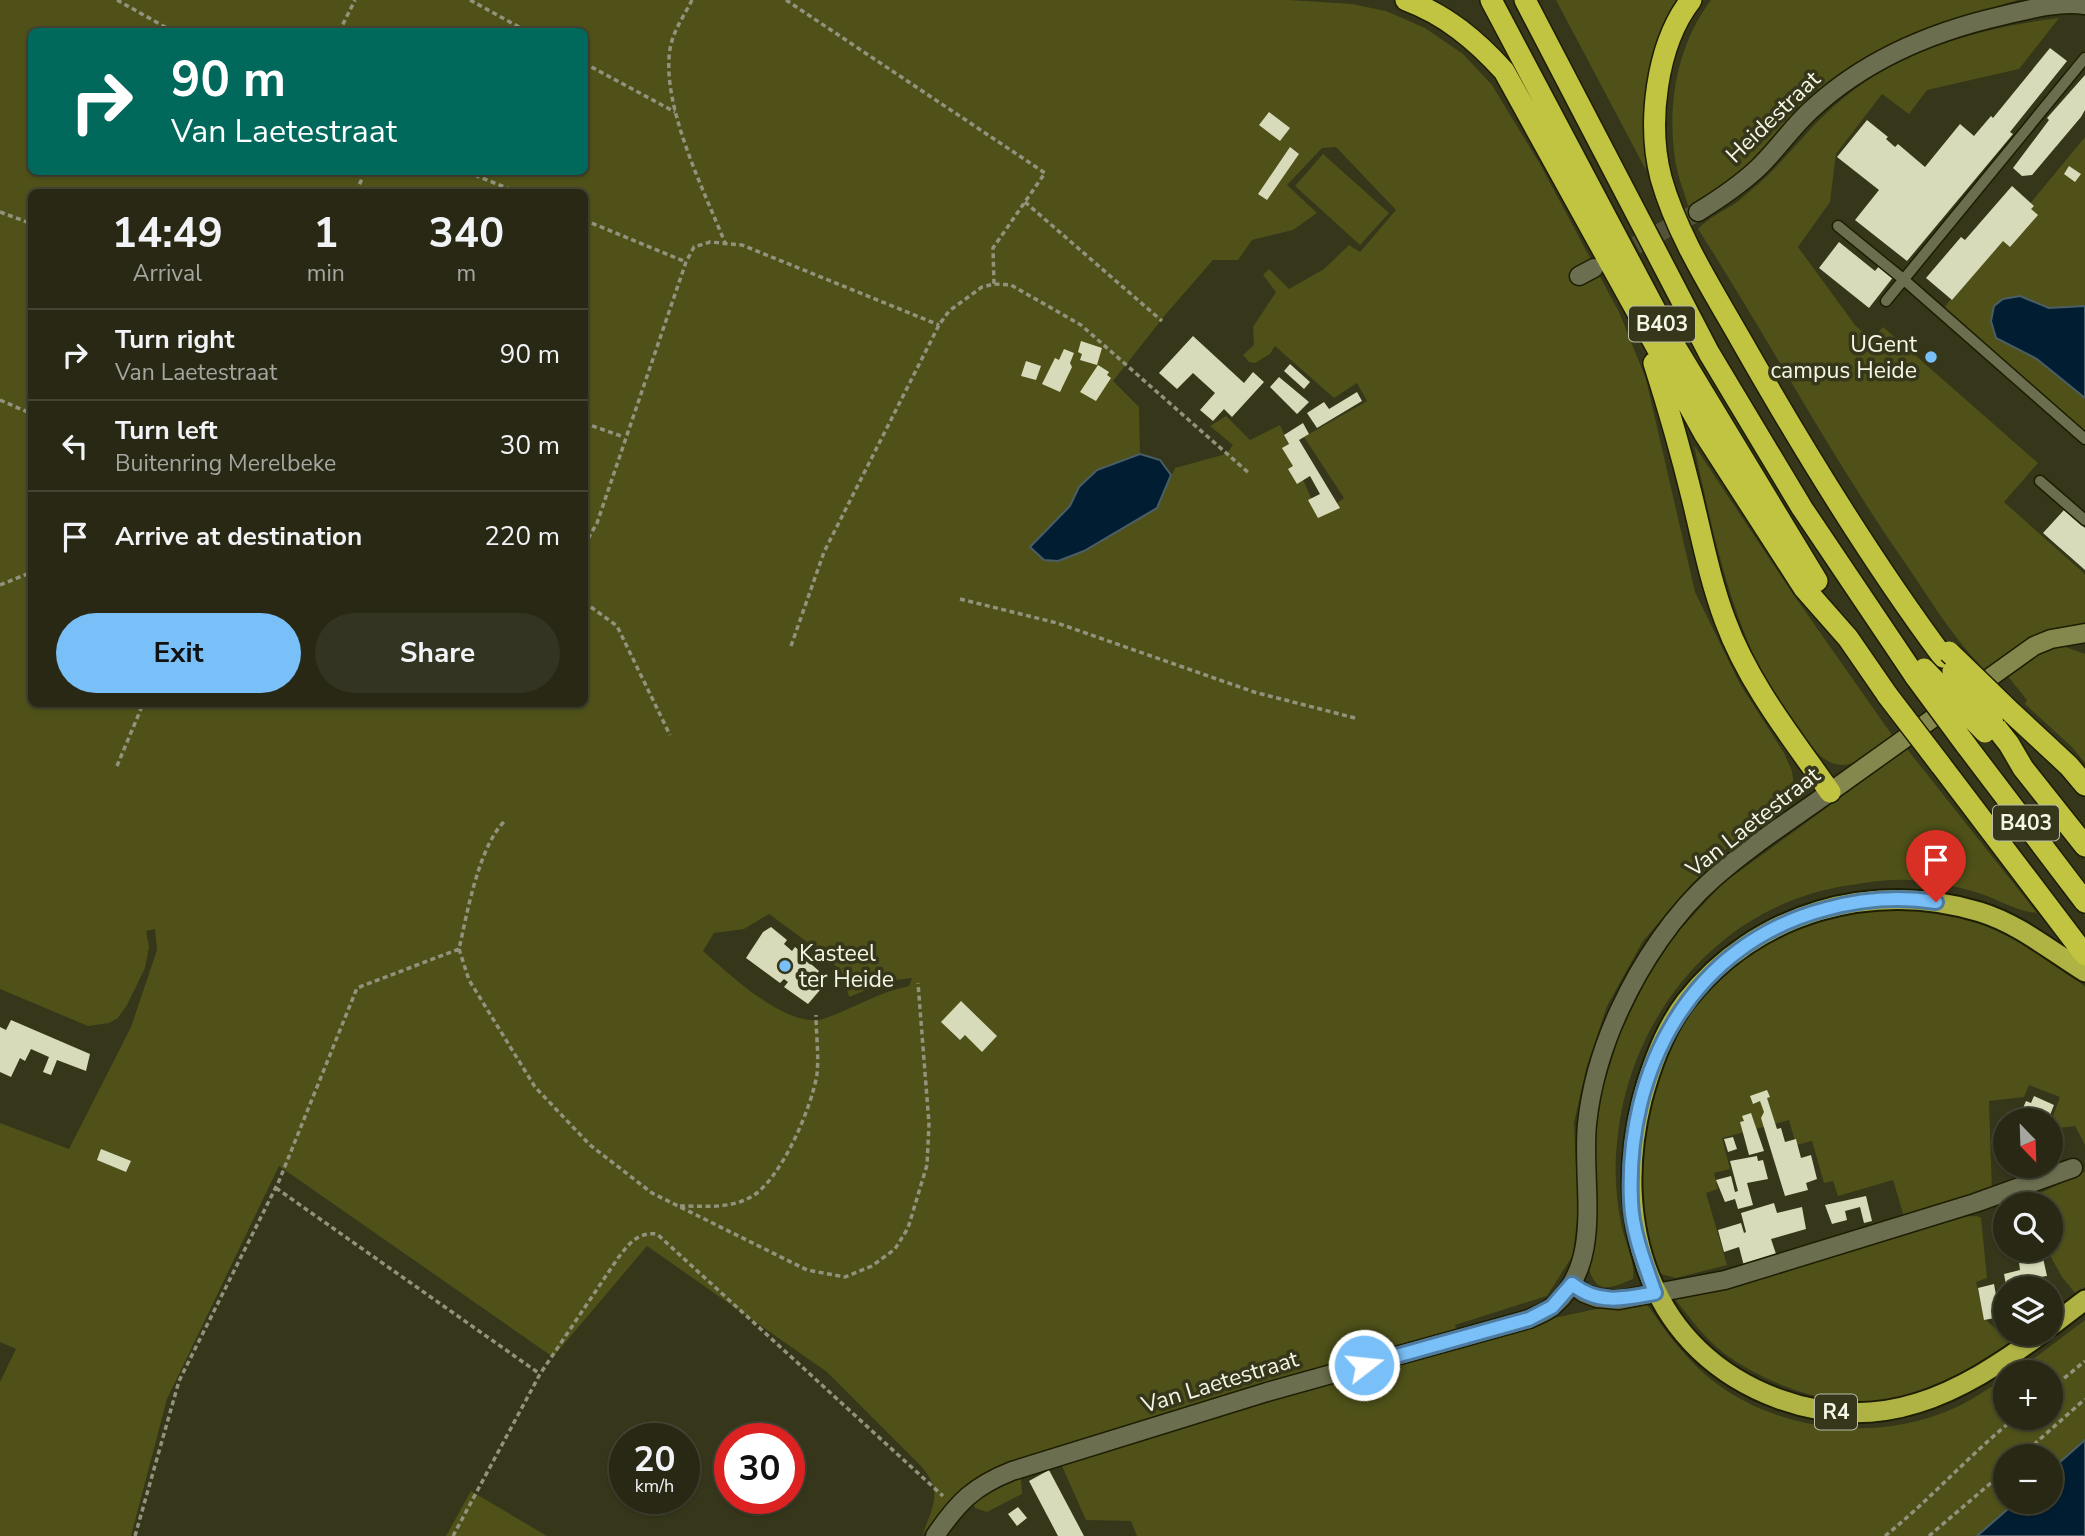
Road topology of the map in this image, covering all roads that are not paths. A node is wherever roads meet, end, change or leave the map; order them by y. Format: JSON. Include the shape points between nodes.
{"nodes":[{"id":1,"x":1406,"y":0,"type":"edge"},
{"id":2,"x":1491,"y":0,"type":"edge"},
{"id":3,"x":1525,"y":0,"type":"edge"},
{"id":4,"x":1691,"y":0,"type":"edge"},
{"id":5,"x":2085,"y":5,"type":"edge"},
{"id":6,"x":2085,"y":58,"type":"edge"},
{"id":7,"x":1698,"y":212,"type":"tunnel mouth"},
{"id":8,"x":1838,"y":226,"type":"dead end"},
{"id":9,"x":1903,"y":279,"type":"junction"},
{"id":10,"x":1886,"y":301,"type":"dead end"},
{"id":11,"x":1640,"y":321,"type":"junction"},
{"id":12,"x":2085,"y":439,"type":"edge"},
{"id":13,"x":2040,"y":481,"type":"dead end"},
{"id":14,"x":2085,"y":520,"type":"edge"},
{"id":15,"x":2085,"y":633,"type":"edge"},
{"id":16,"x":1848,"y":638,"type":"junction"},
{"id":17,"x":1946,"y":655,"type":"junction"},
{"id":18,"x":1920,"y":673,"type":"junction"},
{"id":19,"x":1989,"y":728,"type":"junction"},
{"id":20,"x":2085,"y":785,"type":"edge"},
{"id":21,"x":1830,"y":792,"type":"junction"},
{"id":22,"x":2085,"y":846,"type":"edge"},
{"id":23,"x":2085,"y":902,"type":"edge"},
{"id":24,"x":2085,"y":955,"type":"edge"},
{"id":25,"x":2085,"y":972,"type":"edge"},
{"id":26,"x":2073,"y":1168,"type":"dead end"},
{"id":27,"x":1572,"y":1284,"type":"junction"},
{"id":28,"x":1655,"y":1293,"type":"junction"},
{"id":29,"x":2085,"y":1300,"type":"edge"},
{"id":30,"x":2063,"y":1317,"type":"edge"},
{"id":31,"x":2024,"y":1346,"type":"edge"},
{"id":32,"x":935,"y":1536,"type":"edge"}],
"edges":[{"from":1,"to":11,"type":"highway","number":"B403","via":[[1454,25],[1481,45],[1504,71]]},
{"from":2,"to":16,"type":"highway","number":"B403","via":[[1670,338]]},
{"from":3,"to":18,"type":"highway","number":"B403","via":[[1709,353],[1870,612]]},
{"from":4,"to":17,"type":"highway","via":[[1666,51],[1656,88],[1661,177],[1676,219],[1787,421],[1854,529]]},
{"from":5,"to":7,"type":"street","name":"Heidestraat","via":[[1984,20],[1882,58],[1839,86],[1759,167]]},
{"from":6,"to":9,"type":"lane"},
{"from":8,"to":9,"type":"lane"},
{"from":9,"to":10,"type":"lane"},
{"from":9,"to":12,"type":"lane"},
{"from":11,"to":16,"type":"highway","number":"B403","via":[[1704,433],[1804,588]]},
{"from":11,"to":21,"type":"highway","number":"B403","via":[[1726,622],[1774,712]]},
{"from":13,"to":14,"type":"lane"},
{"from":15,"to":21,"type":"main road","name":"Van Laetestraat","via":[[2034,646]]},
{"from":16,"to":24,"type":"highway","number":"B403","bridge":true},
{"from":17,"to":19,"type":"highway","bridge":true},
{"from":17,"to":20,"type":"highway","bridge":true},
{"from":18,"to":19,"type":"highway","bridge":true},
{"from":18,"to":23,"type":"highway","number":"B403","bridge":true,"via":[[1966,745]]},
{"from":19,"to":22,"type":"highway"},
{"from":21,"to":27,"type":"street","name":"Van Laetestraat","via":[[1704,887],[1656,946],[1619,1011],[1591,1096],[1585,1245]]},
{"from":25,"to":28,"type":"highway","number":"R4","via":[[2011,925],[1982,913],[1919,900],[1882,899],[1805,914],[1738,950],[1709,975],[1665,1036],[1637,1121],[1630,1161],[1631,1205]]},
{"from":26,"to":28,"type":"street","via":[[1725,1280]]},
{"from":27,"to":28,"type":"street","via":[[1597,1298],[1619,1300]]},
{"from":27,"to":32,"type":"street","name":"Van Laetestraat","via":[[1552,1307],[1529,1319],[1039,1462],[977,1487],[955,1507]]},
{"from":28,"to":31,"type":"highway","number":"R4","via":[[1684,1337],[1741,1382],[1792,1404],[1822,1411],[1890,1411],[1923,1403],[1963,1386]]},
{"from":29,"to":30,"type":"highway"}]}
